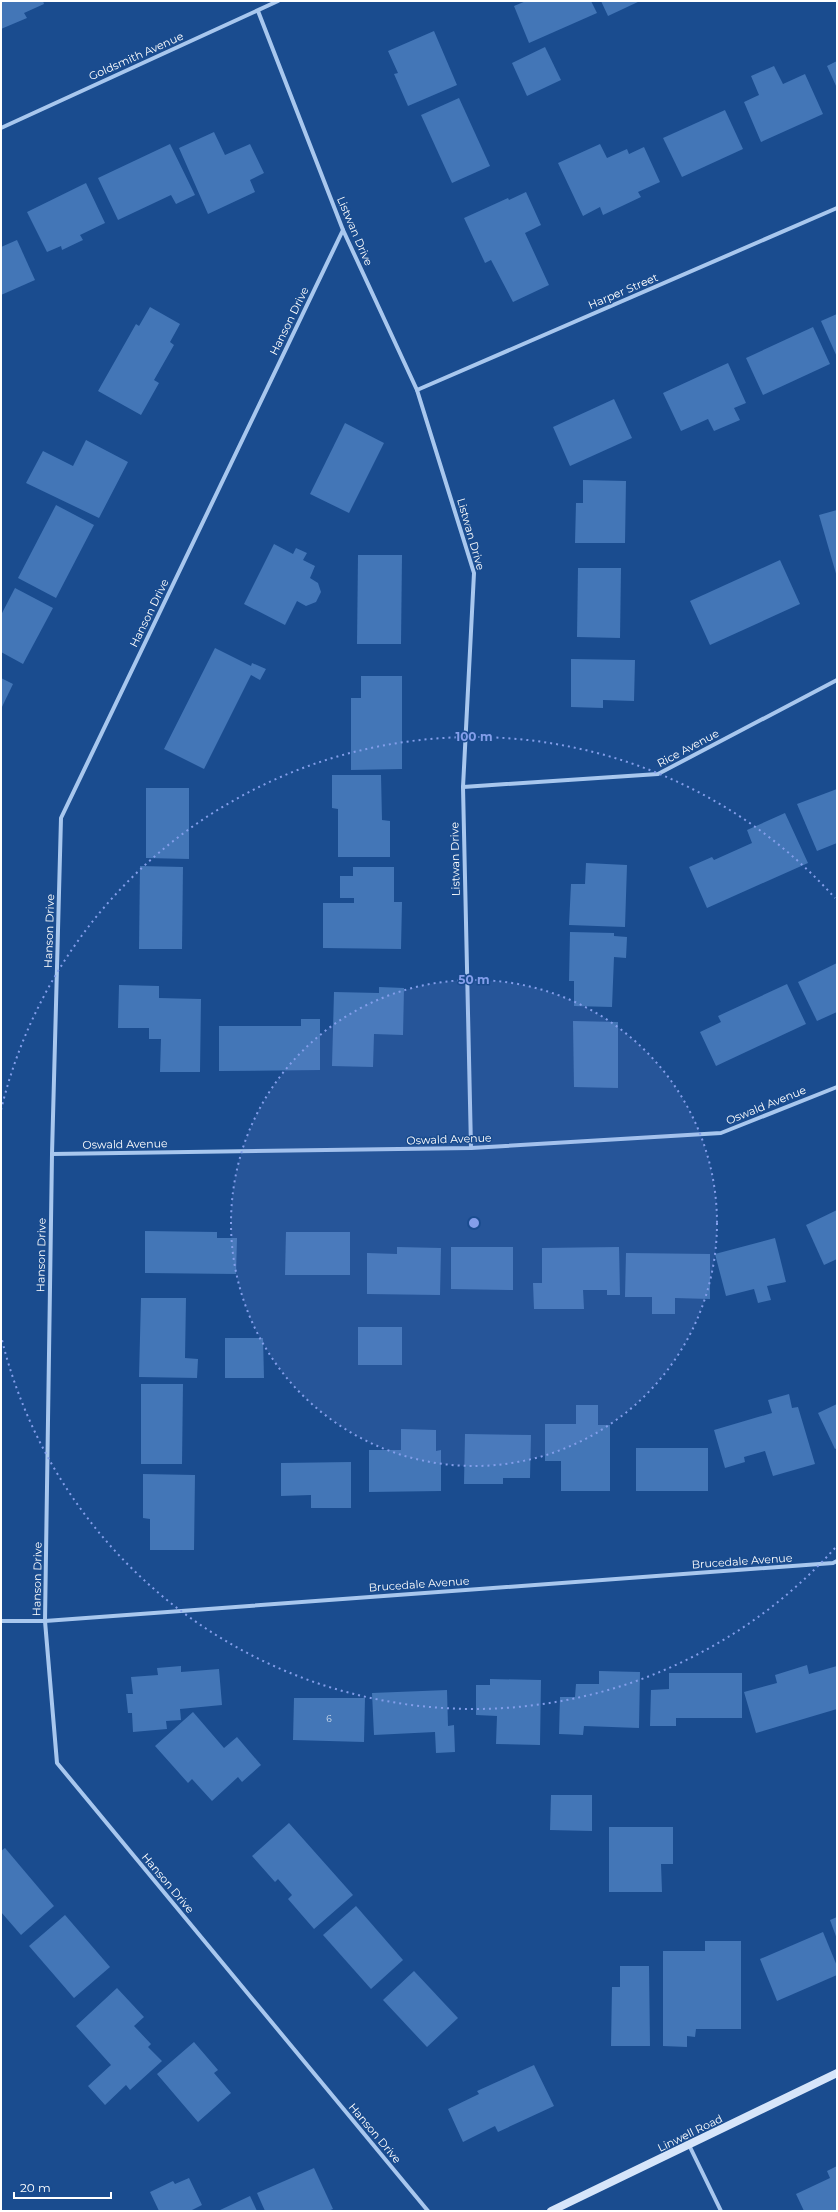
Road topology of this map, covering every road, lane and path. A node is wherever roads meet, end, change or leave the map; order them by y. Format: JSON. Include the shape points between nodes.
{"nodes":[{"id":1,"x":278,"y":1,"type":"edge"},
{"id":2,"x":258,"y":10,"type":"junction"},
{"id":3,"x":1,"y":128,"type":"edge"},
{"id":4,"x":837,"y":208,"type":"edge"},
{"id":5,"x":343,"y":230,"type":"junction"},
{"id":6,"x":417,"y":390,"type":"junction"},
{"id":7,"x":837,"y":680,"type":"edge"},
{"id":8,"x":462,"y":787,"type":"junction"},
{"id":9,"x":837,"y":1086,"type":"edge"},
{"id":10,"x":471,"y":1148,"type":"junction"},
{"id":11,"x":52,"y":1154,"type":"junction"},
{"id":12,"x":837,"y":1561,"type":"edge"},
{"id":13,"x":1,"y":1621,"type":"edge"},
{"id":14,"x":45,"y":1621,"type":"junction"},
{"id":15,"x":837,"y":2073,"type":"edge"},
{"id":16,"x":689,"y":2145,"type":"junction"},
{"id":17,"x":428,"y":2211,"type":"edge"},
{"id":18,"x":551,"y":2211,"type":"edge"},
{"id":19,"x":721,"y":2211,"type":"edge"}],
"edges":[{"from":1,"to":2,"type":"street","name":"Goldsmith Avenue"},
{"from":2,"to":3,"type":"street","name":"Goldsmith Avenue"},
{"from":2,"to":5,"type":"street","name":"Listwan Drive"},
{"from":4,"to":6,"type":"street","name":"Harper Street"},
{"from":5,"to":6,"type":"street","name":"Listwan Drive"},
{"from":5,"to":11,"type":"street","name":"Hanson Drive","via":[[61,818]]},
{"from":6,"to":8,"type":"street","name":"Listwan Drive","via":[[474,573]]},
{"from":7,"to":8,"type":"street","name":"Rice Avenue","via":[[658,774]]},
{"from":8,"to":10,"type":"street","name":"Listwan Drive"},
{"from":9,"to":10,"type":"street","name":"Oswald Avenue","via":[[721,1133]]},
{"from":10,"to":11,"type":"street","name":"Oswald Avenue"},
{"from":11,"to":14,"type":"street","name":"Hanson Drive"},
{"from":12,"to":14,"type":"street","name":"Brucedale Avenue","via":[[825,1564]]},
{"from":13,"to":14,"type":"street","name":"Brucedale Avenue"},
{"from":14,"to":17,"type":"street","name":"Hanson Drive","via":[[57,1763]]},
{"from":15,"to":16,"type":"main road","name":"Linwell Road"},
{"from":16,"to":18,"type":"main road","name":"Linwell Road"},
{"from":16,"to":19,"type":"street"}]}
